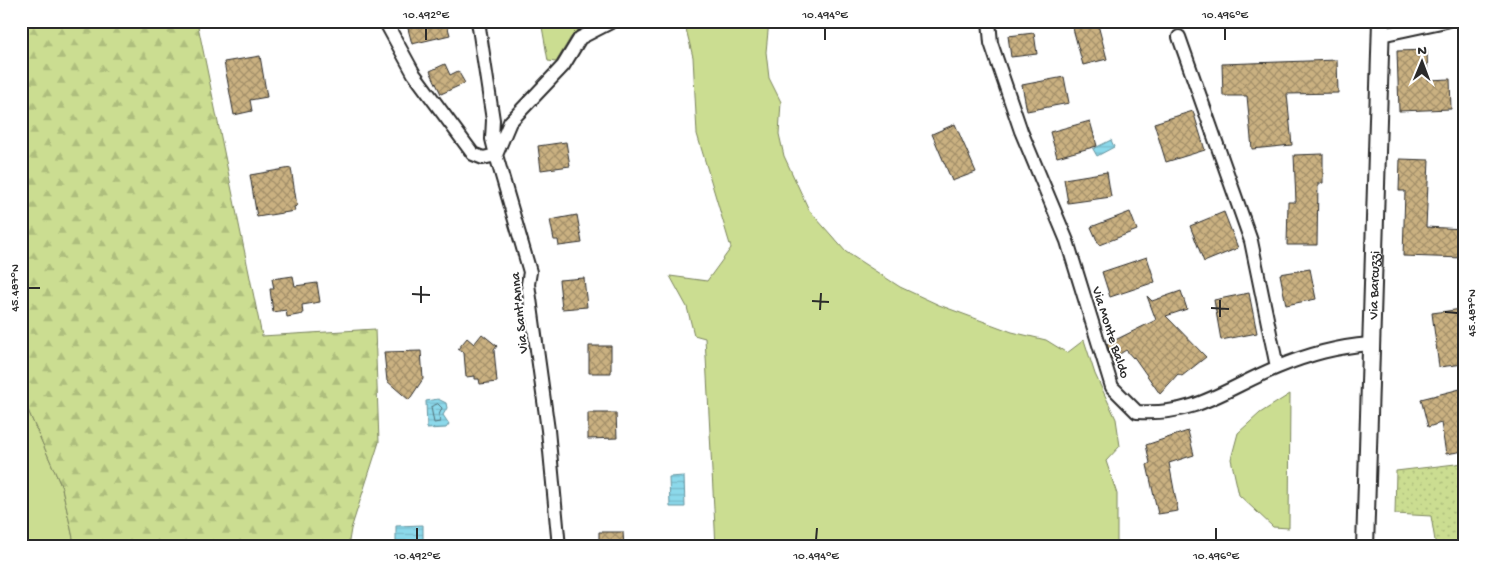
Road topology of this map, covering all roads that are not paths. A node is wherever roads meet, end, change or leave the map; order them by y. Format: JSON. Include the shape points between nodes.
{"nodes":[{"id":1,"x":385,"y":21,"type":"edge"},
{"id":2,"x":478,"y":21,"type":"edge"},
{"id":3,"x":613,"y":21,"type":"edge"},
{"id":4,"x":989,"y":21,"type":"edge"},
{"id":5,"x":1446,"y":21,"type":"edge"},
{"id":6,"x":1381,"y":28,"type":"edge"},
{"id":7,"x":1179,"y":37,"type":"dead end"},
{"id":8,"x":496,"y":155,"type":"junction"},
{"id":9,"x":1370,"y":344,"type":"junction"},
{"id":10,"x":1277,"y":368,"type":"junction"},
{"id":11,"x":559,"y":547,"type":"edge"},
{"id":12,"x":1365,"y":547,"type":"edge"}],
"edges":[{"from":1,"to":8,"type":"street","via":[[414,74],[473,154],[483,158]]},
{"from":2,"to":8,"type":"street","name":"Via Sant'Anna"},
{"from":3,"to":8,"type":"street","via":[[580,38],[563,66],[510,122]]},
{"from":4,"to":10,"type":"street","name":"Via Monte Baldo","via":[[991,43],[1021,131],[1067,241],[1112,387],[1137,412],[1159,414],[1207,402]]},
{"from":5,"to":6,"type":"street"},
{"from":6,"to":9,"type":"street","name":"Via Barcuzzi"},
{"from":7,"to":10,"type":"street","via":[[1251,241]]},
{"from":8,"to":11,"type":"street","name":"Via Sant'Anna","via":[[530,272],[528,284],[548,430]]},
{"from":9,"to":10,"type":"street","name":"Via Monte Baldo","via":[[1333,348]]},
{"from":9,"to":12,"type":"street","name":"Via Barcuzzi"}]}
